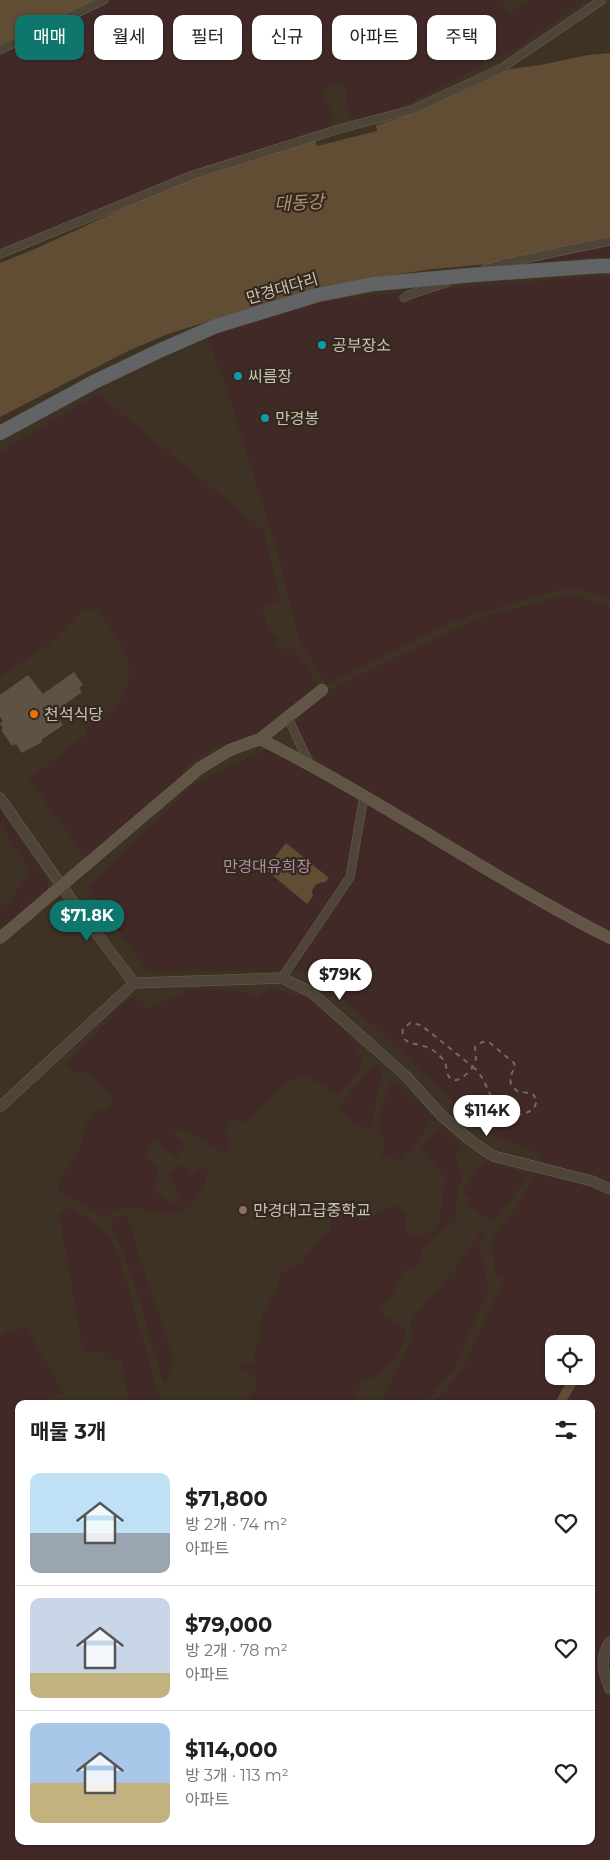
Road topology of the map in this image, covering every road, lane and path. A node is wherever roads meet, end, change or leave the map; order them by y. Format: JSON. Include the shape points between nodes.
{"nodes":[{"id":1,"x":104,"y":0,"type":"edge"},
{"id":2,"x":602,"y":0,"type":"edge"},
{"id":3,"x":0,"y":50,"type":"edge"},
{"id":4,"x":610,"y":241,"type":"edge"},
{"id":5,"x":0,"y":254,"type":"edge"},
{"id":6,"x":604,"y":266,"type":"edge"},
{"id":7,"x":404,"y":298,"type":"dead end"},
{"id":8,"x":0,"y":433,"type":"edge"},
{"id":9,"x":322,"y":690,"type":"dead end"},
{"id":10,"x":288,"y":718,"type":"junction"},
{"id":11,"x":260,"y":739,"type":"junction"},
{"id":12,"x":309,"y":763,"type":"junction"},
{"id":13,"x":364,"y":796,"type":"junction"},
{"id":14,"x":0,"y":798,"type":"edge"},
{"id":15,"x":63,"y":885,"type":"junction"},
{"id":16,"x":0,"y":938,"type":"edge"},
{"id":17,"x":610,"y":938,"type":"edge"},
{"id":18,"x":282,"y":978,"type":"junction"},
{"id":19,"x":134,"y":983,"type":"junction"},
{"id":20,"x":0,"y":1107,"type":"edge"},
{"id":21,"x":610,"y":1189,"type":"edge"},
{"id":22,"x":610,"y":1642,"type":"edge"},
{"id":23,"x":610,"y":1689,"type":"edge"}],
"edges":[{"from":1,"to":3,"type":"street"},
{"from":2,"to":5,"type":"street","via":[[502,68],[411,110],[193,175]]},
{"from":4,"to":7,"type":"street","via":[[505,263]]},
{"from":6,"to":8,"type":"highway","name":"만경대다리","bridge":true,"via":[[373,284],[317,295],[216,326],[94,382]]},
{"from":9,"to":10,"type":"main road"},
{"from":10,"to":11,"type":"main road"},
{"from":10,"to":12,"type":"street"},
{"from":11,"to":12,"type":"main road"},
{"from":11,"to":15,"type":"main road","via":[[230,750],[200,768]]},
{"from":12,"to":13,"type":"main road"},
{"from":13,"to":17,"type":"main road","via":[[565,916]]},
{"from":13,"to":18,"type":"street","via":[[350,876]]},
{"from":14,"to":15,"type":"street"},
{"from":15,"to":16,"type":"main road"},
{"from":15,"to":19,"type":"street"},
{"from":18,"to":19,"type":"street"},
{"from":18,"to":21,"type":"street","via":[[311,992],[405,1075],[442,1116],[493,1156],[592,1181]]},
{"from":19,"to":20,"type":"street"},
{"from":22,"to":23,"type":"street","via":[[604,1650],[602,1664]]}]}
